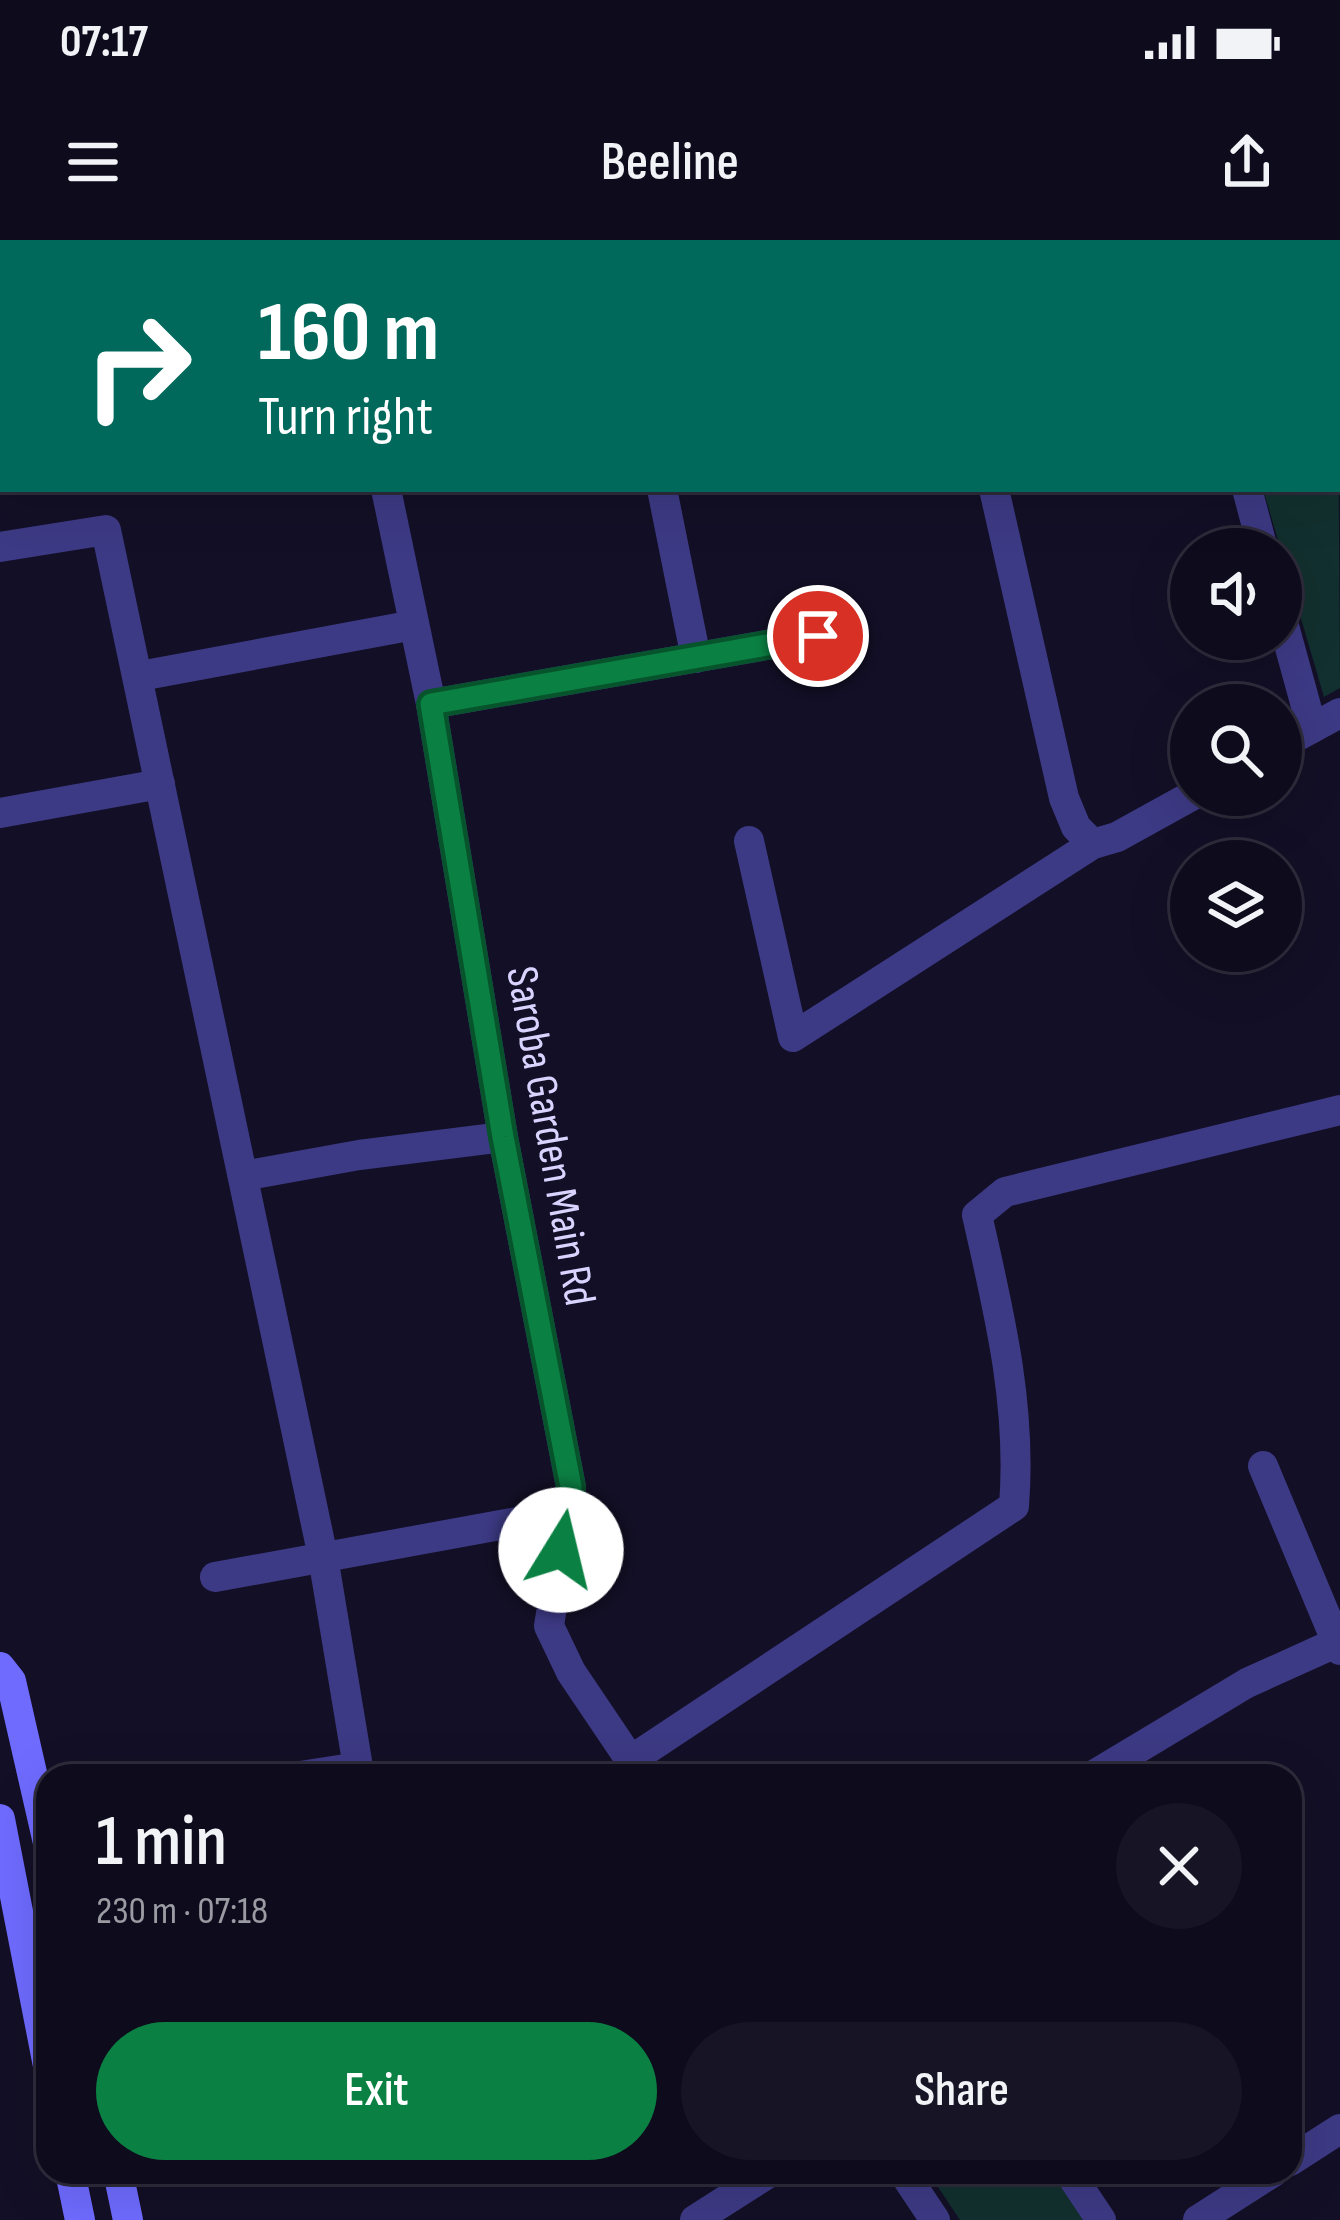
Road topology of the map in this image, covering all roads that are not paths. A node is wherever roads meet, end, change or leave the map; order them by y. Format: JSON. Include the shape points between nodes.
{"nodes":[{"id":1,"x":387,"y":492,"type":"edge"},
{"id":2,"x":663,"y":492,"type":"edge"},
{"id":3,"x":995,"y":492,"type":"edge"},
{"id":4,"x":1247,"y":492,"type":"edge"},
{"id":5,"x":1257,"y":528,"type":"edge"},
{"id":6,"x":0,"y":547,"type":"edge"},
{"id":7,"x":414,"y":625,"type":"junction"},
{"id":8,"x":818,"y":636,"type":"dead end"},
{"id":9,"x":696,"y":658,"type":"junction"},
{"id":10,"x":1293,"y":660,"type":"edge"},
{"id":11,"x":140,"y":676,"type":"junction"},
{"id":12,"x":431,"y":704,"type":"junction"},
{"id":13,"x":1340,"y":713,"type":"edge"},
{"id":14,"x":1312,"y":728,"type":"junction"},
{"id":15,"x":1302,"y":734,"type":"edge"},
{"id":16,"x":160,"y":784,"type":"junction"},
{"id":17,"x":1170,"y":808,"type":"edge"},
{"id":18,"x":0,"y":813,"type":"edge"},
{"id":19,"x":749,"y":841,"type":"dead end"},
{"id":20,"x":1093,"y":844,"type":"junction"},
{"id":21,"x":1340,"y":1109,"type":"edge"},
{"id":22,"x":503,"y":1137,"type":"junction"},
{"id":23,"x":243,"y":1176,"type":"junction"},
{"id":24,"x":1263,"y":1466,"type":"dead end"},
{"id":25,"x":567,"y":1513,"type":"junction"},
{"id":26,"x":323,"y":1557,"type":"junction"},
{"id":27,"x":215,"y":1577,"type":"dead end"},
{"id":28,"x":1339,"y":1644,"type":"edge"},
{"id":29,"x":0,"y":1666,"type":"edge"},
{"id":30,"x":358,"y":1764,"type":"edge"},
{"id":31,"x":633,"y":1764,"type":"edge"},
{"id":32,"x":642,"y":1764,"type":"edge"},
{"id":33,"x":1112,"y":1764,"type":"edge"},
{"id":34,"x":36,"y":1790,"type":"edge"},
{"id":35,"x":0,"y":1820,"type":"edge"},
{"id":36,"x":7,"y":1901,"type":"edge"},
{"id":37,"x":36,"y":2018,"type":"edge"},
{"id":38,"x":1340,"y":2128,"type":"edge"},
{"id":39,"x":1302,"y":2153,"type":"edge"},
{"id":40,"x":72,"y":2184,"type":"edge"},
{"id":41,"x":120,"y":2184,"type":"edge"},
{"id":42,"x":751,"y":2184,"type":"edge"},
{"id":43,"x":911,"y":2184,"type":"edge"},
{"id":44,"x":1077,"y":2184,"type":"edge"},
{"id":45,"x":1254,"y":2184,"type":"edge"},
{"id":46,"x":80,"y":2220,"type":"edge"},
{"id":47,"x":128,"y":2220,"type":"edge"},
{"id":48,"x":695,"y":2220,"type":"edge"},
{"id":49,"x":935,"y":2220,"type":"edge"},
{"id":50,"x":1101,"y":2220,"type":"edge"},
{"id":51,"x":1198,"y":2220,"type":"edge"}],
"edges":[{"from":1,"to":7,"type":"street","name":"Saroba Garden Main Rd"},
{"from":2,"to":9,"type":"street"},
{"from":3,"to":20,"type":"street","via":[[1064,798]]},
{"from":4,"to":5,"type":"street"},
{"from":6,"to":11,"type":"street","via":[[106,530]]},
{"from":7,"to":11,"type":"street"},
{"from":7,"to":12,"type":"street","name":"Saroba Garden Main Rd"},
{"from":8,"to":9,"type":"street"},
{"from":9,"to":12,"type":"street"},
{"from":10,"to":14,"type":"street"},
{"from":11,"to":16,"type":"street"},
{"from":12,"to":22,"type":"street","name":"Saroba Garden Main Rd"},
{"from":13,"to":14,"type":"street"},
{"from":14,"to":15,"type":"street"},
{"from":16,"to":18,"type":"street"},
{"from":16,"to":23,"type":"street"},
{"from":17,"to":20,"type":"street"},
{"from":19,"to":20,"type":"street","via":[[793,1037]]},
{"from":21,"to":32,"type":"street","via":[[1005,1192],[977,1214],[1008,1348],[1014,1506]]},
{"from":22,"to":23,"type":"street"},
{"from":22,"to":25,"type":"street","name":"Saroba Garden Main Rd","via":[[571,1487]]},
{"from":23,"to":26,"type":"street"},
{"from":24,"to":28,"type":"street"},
{"from":25,"to":26,"type":"street"},
{"from":25,"to":31,"type":"street","name":"Saroba Garden Main Rd","via":[[550,1626]]},
{"from":26,"to":27,"type":"street"},
{"from":26,"to":30,"type":"street"},
{"from":28,"to":33,"type":"street","via":[[1247,1683]]},
{"from":29,"to":34,"type":"main road","via":[[11,1681]]},
{"from":35,"to":36,"type":"main road"},
{"from":36,"to":37,"type":"main road"},
{"from":38,"to":39,"type":"street"},
{"from":40,"to":46,"type":"main road"},
{"from":41,"to":47,"type":"main road"},
{"from":42,"to":48,"type":"street"},
{"from":43,"to":49,"type":"street"},
{"from":44,"to":50,"type":"street"},
{"from":45,"to":51,"type":"street"}]}
